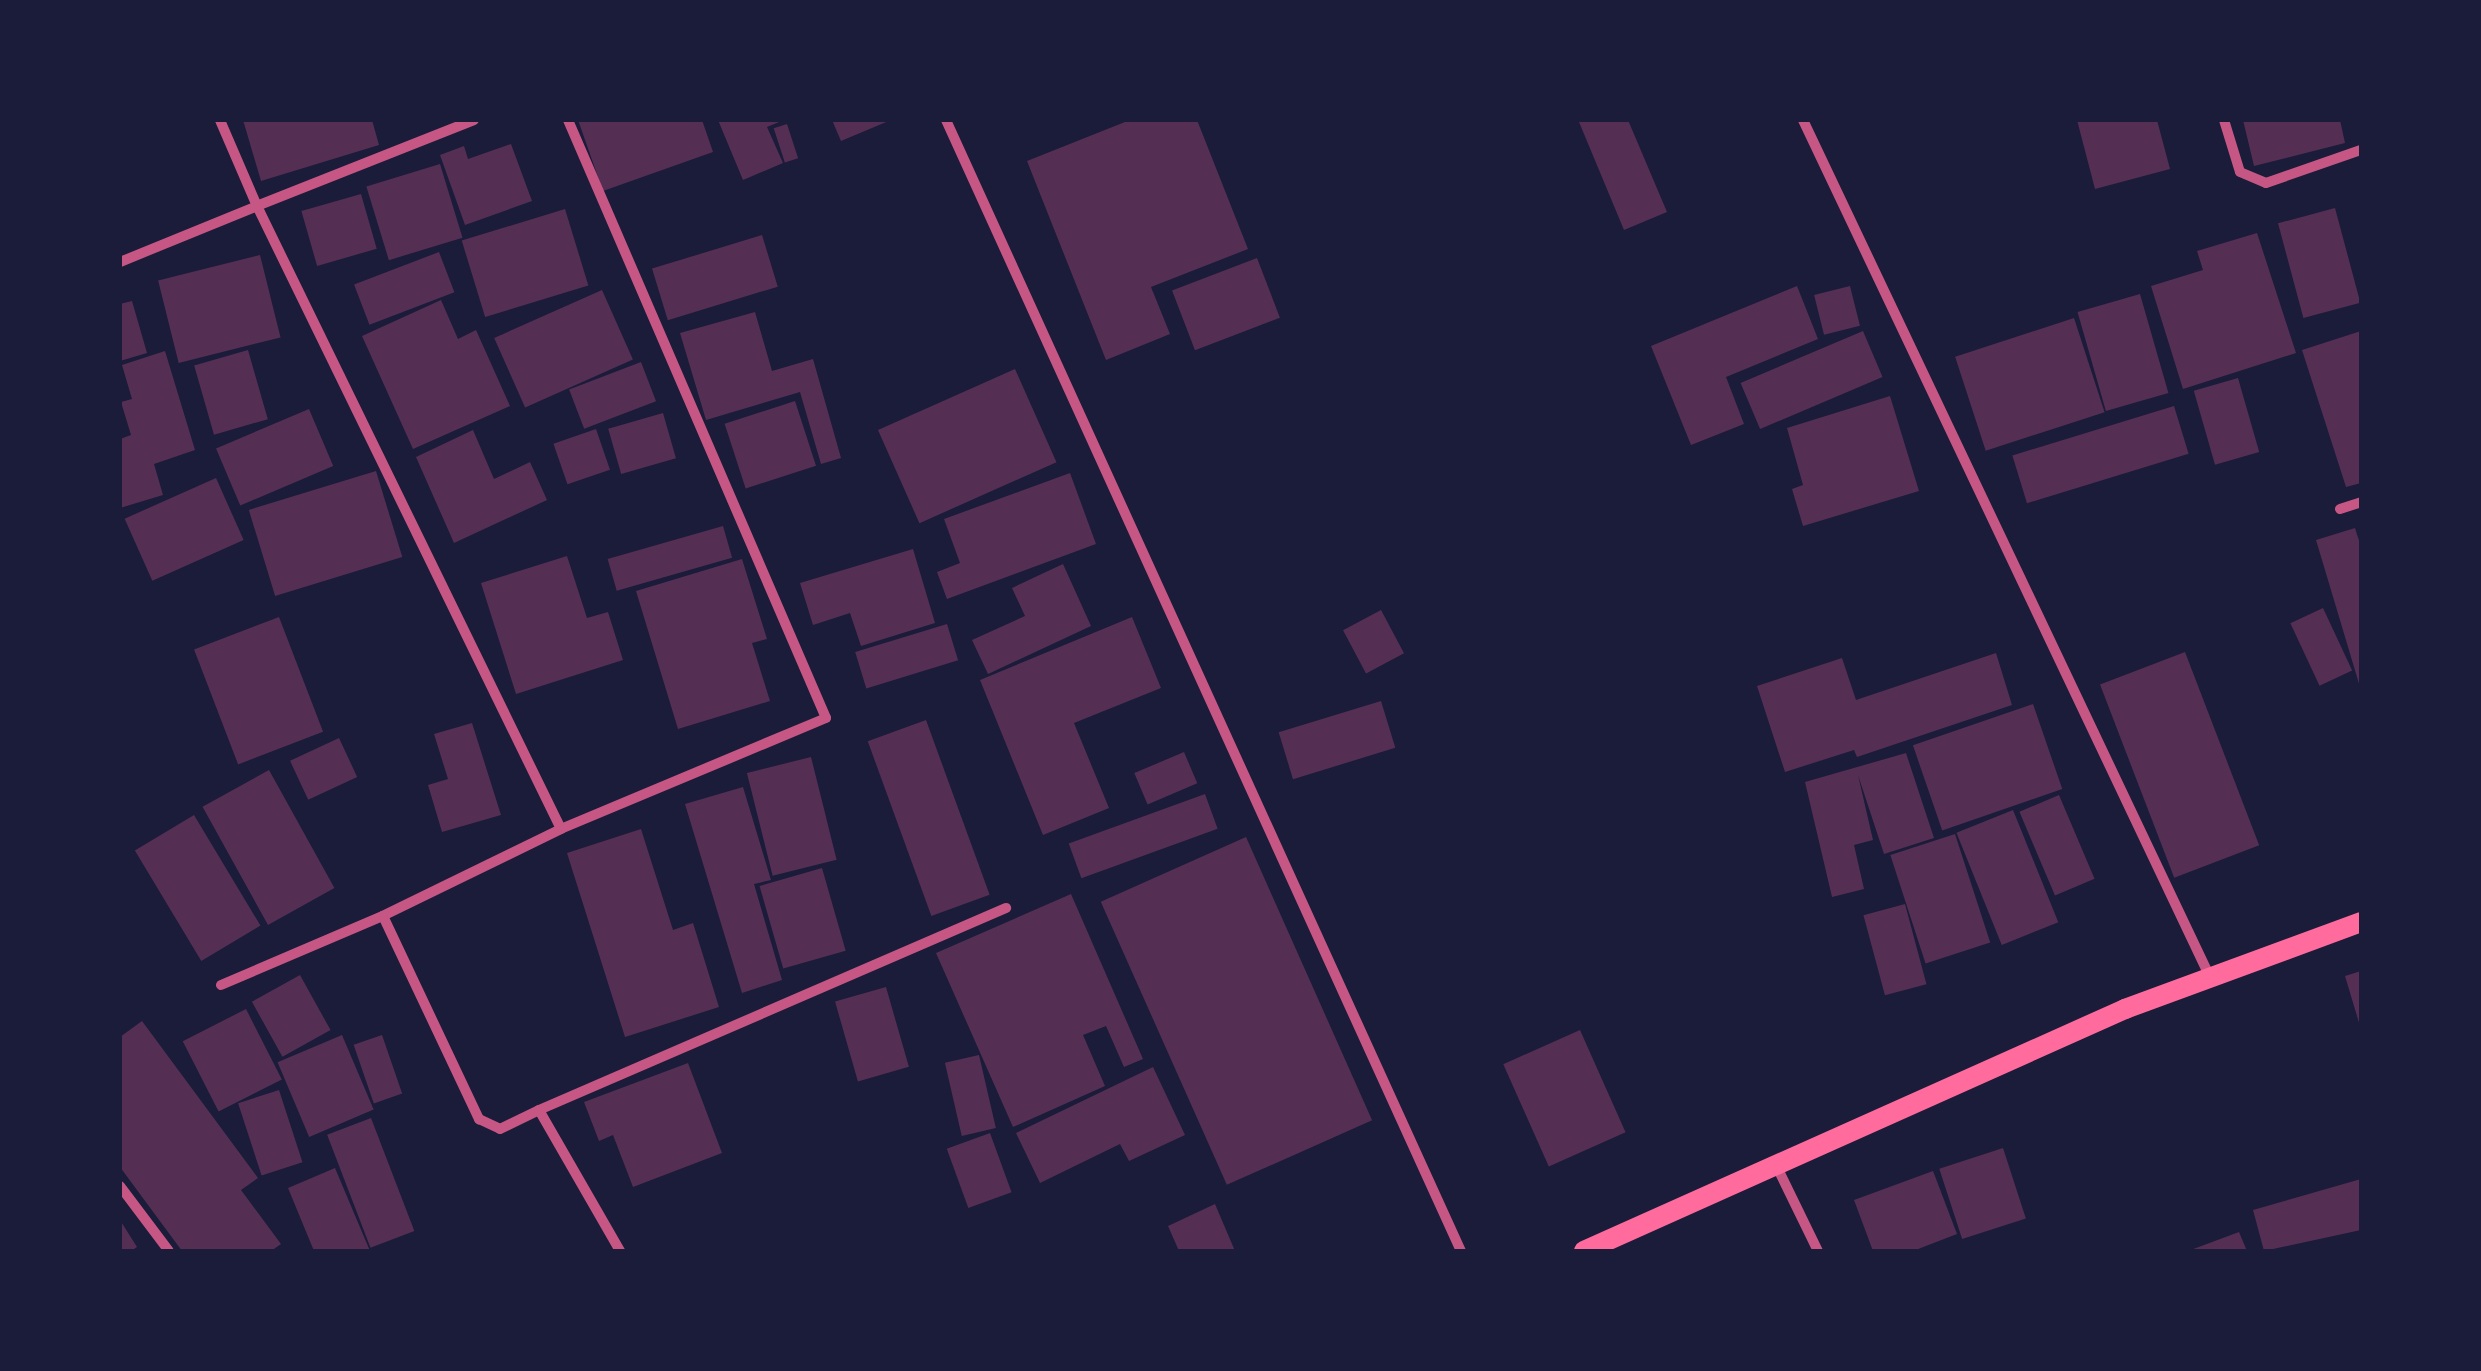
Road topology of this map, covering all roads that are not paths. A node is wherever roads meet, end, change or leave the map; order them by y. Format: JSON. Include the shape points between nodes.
{"nodes":[{"id":1,"x":220,"y":120,"type":"edge"},
{"id":2,"x":474,"y":120,"type":"edge"},
{"id":3,"x":568,"y":120,"type":"edge"},
{"id":4,"x":946,"y":120,"type":"edge"},
{"id":5,"x":1802,"y":120,"type":"edge"},
{"id":6,"x":2224,"y":120,"type":"edge"},
{"id":7,"x":2361,"y":150,"type":"edge"},
{"id":8,"x":257,"y":206,"type":"junction"},
{"id":9,"x":120,"y":262,"type":"edge"},
{"id":10,"x":2361,"y":502,"type":"edge"},
{"id":11,"x":2340,"y":508,"type":"dead end"},
{"id":12,"x":561,"y":829,"type":"junction"},
{"id":13,"x":1006,"y":908,"type":"dead end"},
{"id":14,"x":383,"y":916,"type":"junction"},
{"id":15,"x":2361,"y":922,"type":"edge"},
{"id":16,"x":2211,"y":978,"type":"junction"},
{"id":17,"x":221,"y":985,"type":"dead end"},
{"id":18,"x":539,"y":1110,"type":"junction"},
{"id":19,"x":1777,"y":1168,"type":"junction"},
{"id":20,"x":120,"y":1186,"type":"edge"},
{"id":21,"x":168,"y":1251,"type":"edge"},
{"id":22,"x":620,"y":1251,"type":"edge"},
{"id":23,"x":1461,"y":1251,"type":"edge"},
{"id":24,"x":1584,"y":1251,"type":"edge"},
{"id":25,"x":1818,"y":1251,"type":"edge"}],
"edges":[{"from":1,"to":8,"type":"street"},
{"from":2,"to":8,"type":"street"},
{"from":3,"to":12,"type":"street","via":[[826,718]]},
{"from":4,"to":23,"type":"street"},
{"from":5,"to":16,"type":"street"},
{"from":6,"to":7,"type":"street","via":[[2240,172],[2266,183]]},
{"from":8,"to":9,"type":"street"},
{"from":8,"to":12,"type":"street"},
{"from":10,"to":11,"type":"street"},
{"from":12,"to":14,"type":"street"},
{"from":13,"to":18,"type":"street"},
{"from":14,"to":17,"type":"street"},
{"from":14,"to":18,"type":"street","via":[[479,1119],[500,1128]]},
{"from":15,"to":16,"type":"main road"},
{"from":16,"to":19,"type":"main road","via":[[2125,1009]]},
{"from":18,"to":22,"type":"street"},
{"from":19,"to":24,"type":"main road"},
{"from":19,"to":25,"type":"street"},
{"from":20,"to":21,"type":"street"}]}
